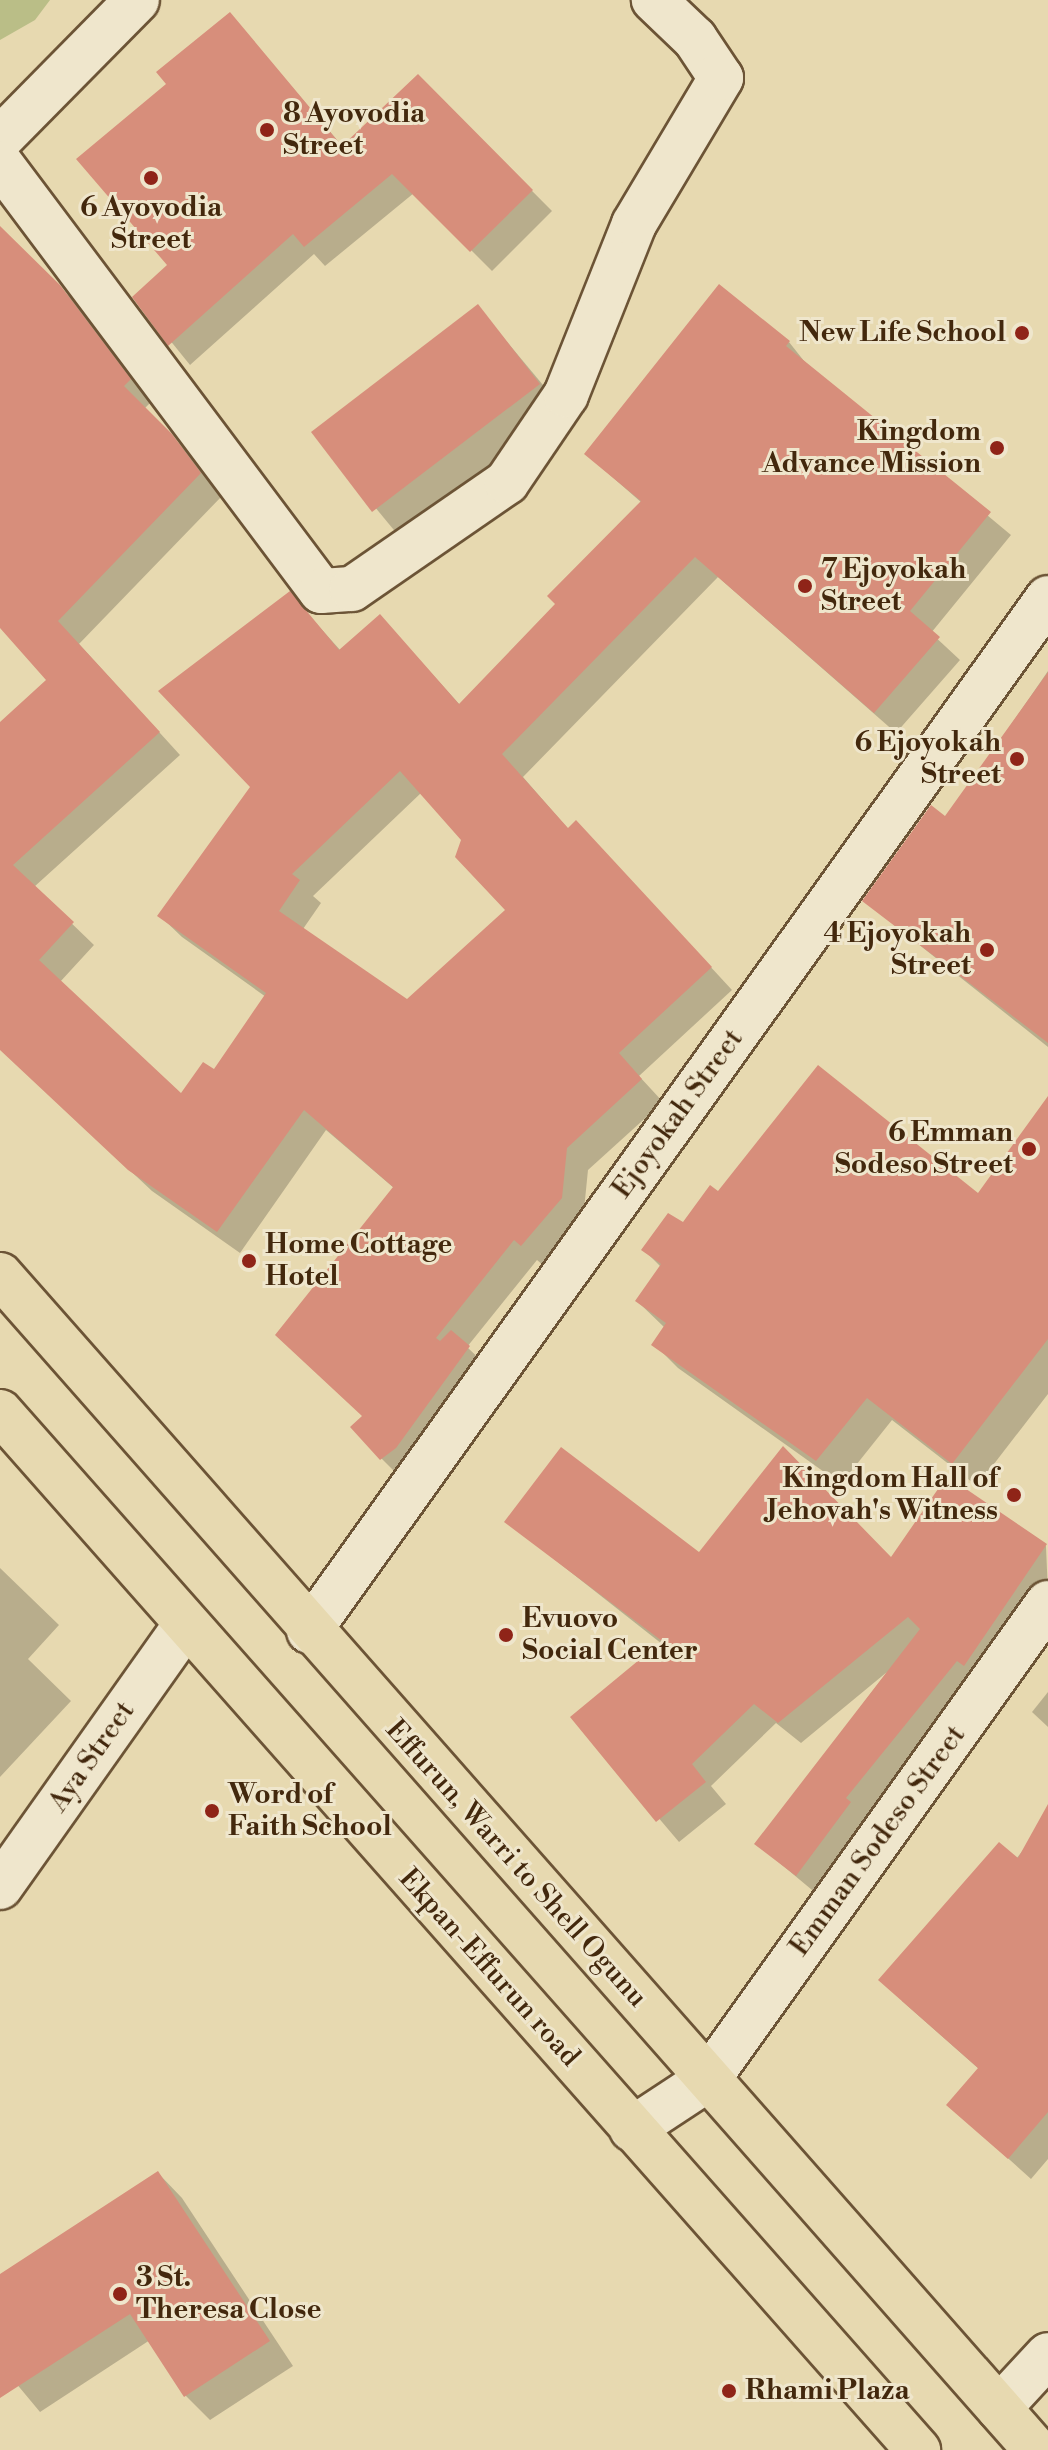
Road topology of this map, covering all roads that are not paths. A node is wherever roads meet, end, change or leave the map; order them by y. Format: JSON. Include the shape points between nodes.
{"nodes":[{"id":1,"x":137,"y":0,"type":"edge"},
{"id":2,"x":654,"y":0,"type":"edge"},
{"id":3,"x":0,"y":139,"type":"edge"},
{"id":4,"x":0,"y":163,"type":"edge"},
{"id":5,"x":1048,"y":598,"type":"edge"},
{"id":6,"x":0,"y":1275,"type":"edge"},
{"id":7,"x":0,"y":1412,"type":"edge"},
{"id":8,"x":1048,"y":1603,"type":"edge"},
{"id":9,"x":185,"y":1626,"type":"junction"},
{"id":10,"x":309,"y":1631,"type":"junction"},
{"id":11,"x":0,"y":1887,"type":"edge"},
{"id":12,"x":708,"y":2079,"type":"junction"},
{"id":13,"x":632,"y":2129,"type":"junction"},
{"id":14,"x":1048,"y":2355,"type":"edge"},
{"id":15,"x":999,"y":2408,"type":"junction"},
{"id":16,"x":918,"y":2450,"type":"edge"},
{"id":17,"x":1036,"y":2450,"type":"edge"}],
"edges":[{"from":1,"to":3,"type":"street"},
{"from":2,"to":4,"type":"street","via":[[695,39],[721,78],[634,224],[566,395],[507,482],[352,589],[321,591]]},
{"from":5,"to":10,"type":"street","name":"Ejoyokah Street"},
{"from":6,"to":10,"type":"main road","name":"Effurun, Warri to Shell Ogunu"},
{"from":7,"to":9,"type":"main road","name":"Ekpan-Effurun road"},
{"from":8,"to":12,"type":"street","name":"Emman Sodeso Street"},
{"from":9,"to":11,"type":"street","name":"Aya Street"},
{"from":9,"to":13,"type":"main road","name":"Ekpan-Effurun road"},
{"from":10,"to":12,"type":"main road","name":"Effurun, Warri to Shell Ogunu"},
{"from":12,"to":13,"type":"street"},
{"from":12,"to":15,"type":"main road","name":"Effurun, Warri to Shell Ogunu"},
{"from":13,"to":16,"type":"main road","name":"Ekpan-Effurun road"},
{"from":14,"to":15,"type":"street"},
{"from":15,"to":17,"type":"main road","name":"Effurun, Warri to Shell Ogunu"}]}
